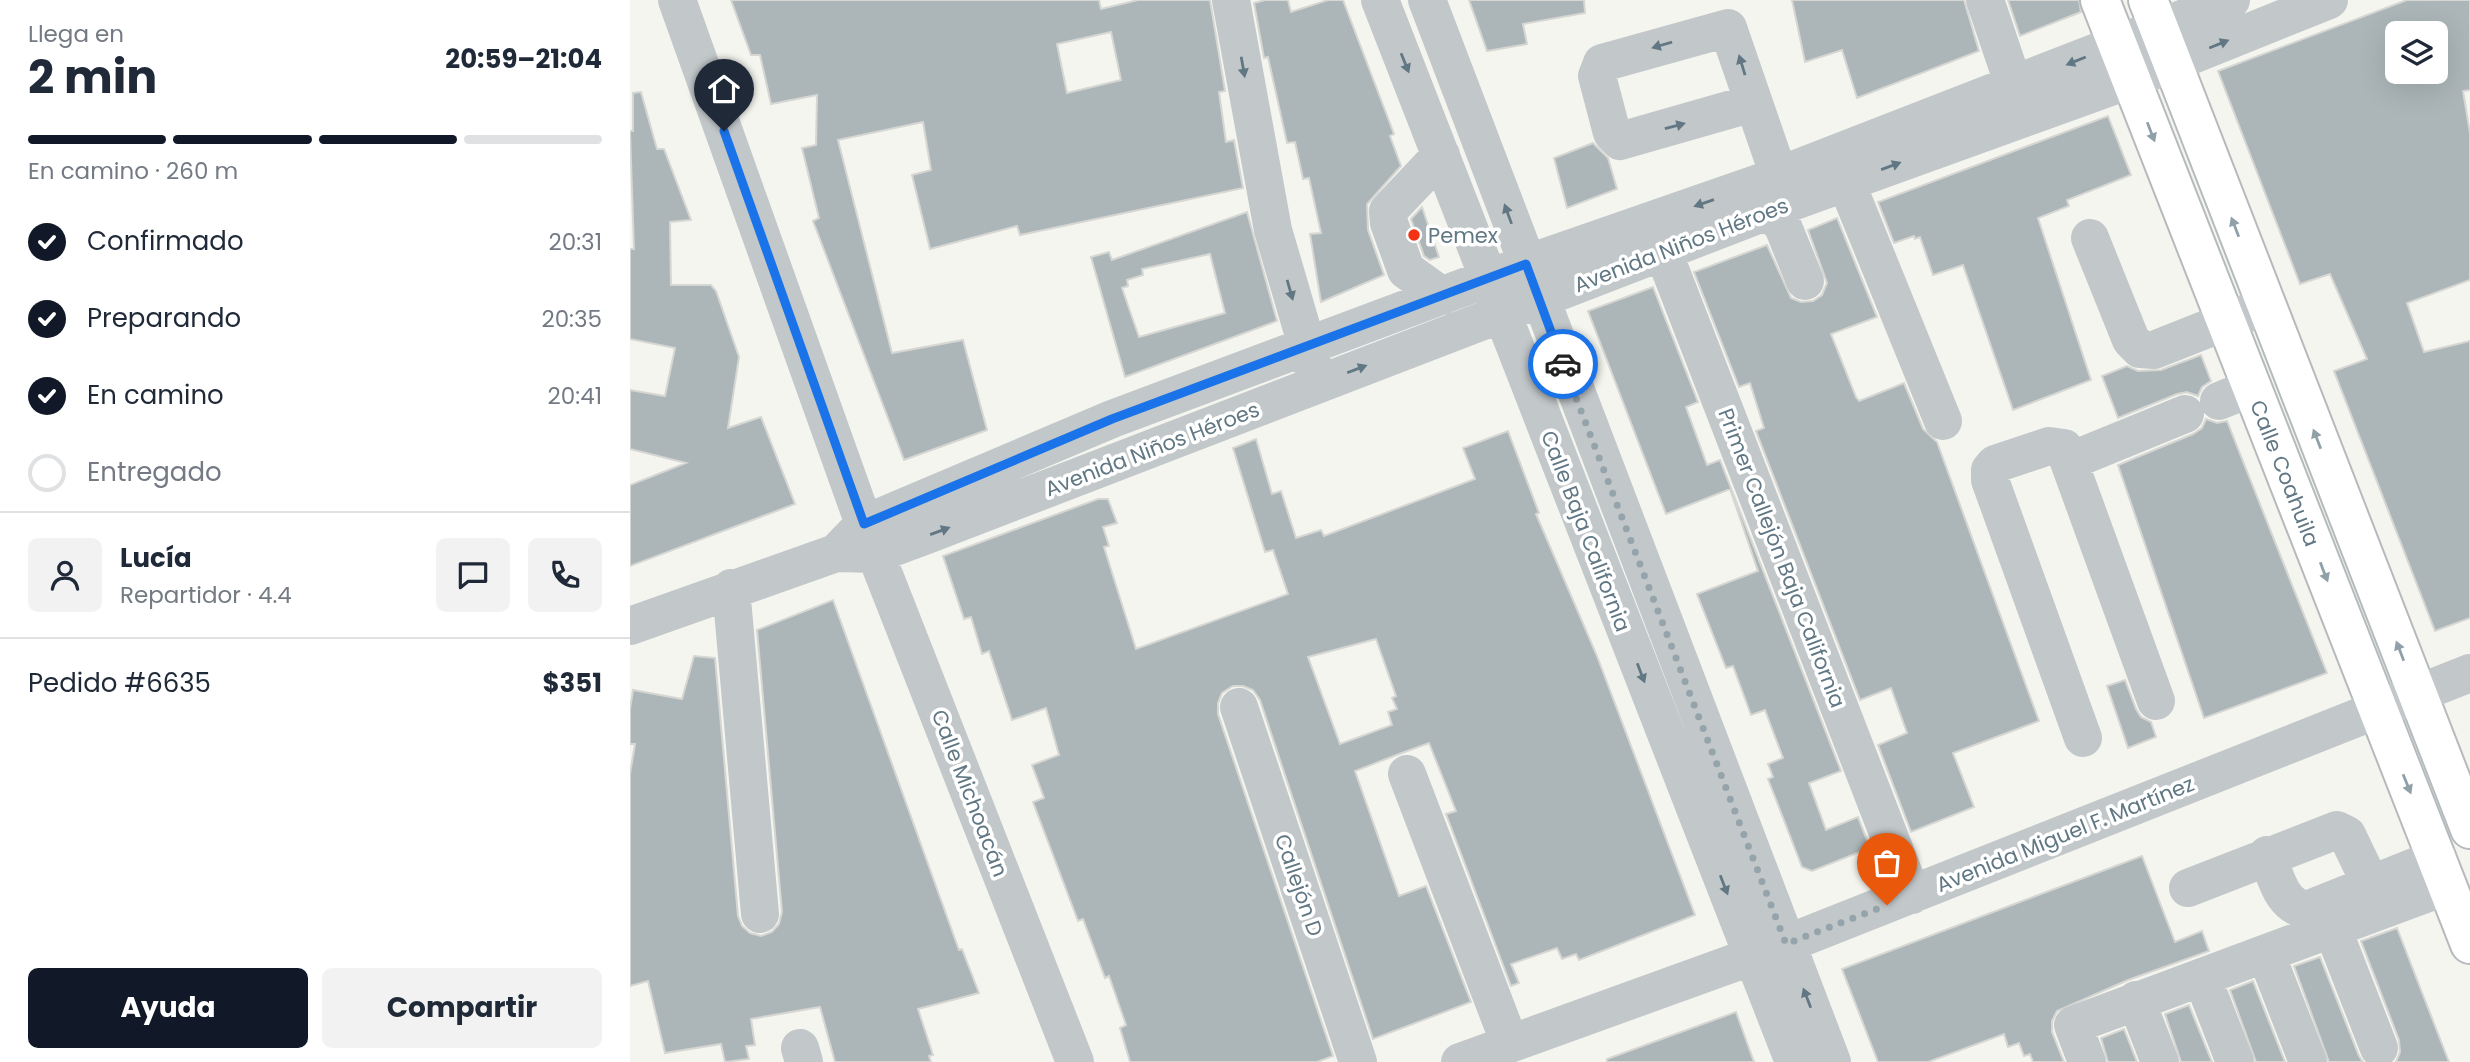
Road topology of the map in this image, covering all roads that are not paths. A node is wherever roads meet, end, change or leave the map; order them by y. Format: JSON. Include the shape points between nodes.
{"nodes":[{"id":1,"x":677,"y":0,"type":"edge"},
{"id":2,"x":1231,"y":0,"type":"edge"},
{"id":3,"x":1380,"y":0,"type":"edge"},
{"id":4,"x":1427,"y":0,"type":"edge"},
{"id":5,"x":1985,"y":0,"type":"edge"},
{"id":6,"x":2100,"y":0,"type":"edge"},
{"id":7,"x":2231,"y":0,"type":"edge"},
{"id":8,"x":2329,"y":0,"type":"edge"},
{"id":9,"x":2153,"y":14,"type":"edge"},
{"id":10,"x":2117,"y":44,"type":"junction"},
{"id":11,"x":2172,"y":63,"type":"junction"},
{"id":12,"x":2130,"y":80,"type":"junction"},
{"id":13,"x":2014,"y":86,"type":"junction"},
{"id":14,"x":1742,"y":107,"type":"dead end"},
{"id":15,"x":1441,"y":155,"type":"junction"},
{"id":16,"x":1846,"y":182,"type":"junction"},
{"id":17,"x":1774,"y":200,"type":"junction"},
{"id":18,"x":1658,"y":236,"type":"junction"},
{"id":19,"x":2090,"y":238,"type":"dead end"},
{"id":20,"x":1532,"y":281,"type":"junction"},
{"id":21,"x":1805,"y":281,"type":"dead end"},
{"id":22,"x":1441,"y":296,"type":"junction"},
{"id":23,"x":1495,"y":296,"type":"junction"},
{"id":24,"x":2265,"y":306,"type":"junction"},
{"id":25,"x":2224,"y":322,"type":"junction"},
{"id":26,"x":1307,"y":346,"type":"junction"},
{"id":27,"x":1319,"y":384,"type":"junction"},
{"id":28,"x":2218,"y":401,"type":"junction"},
{"id":29,"x":1112,"y":419,"type":"junction"},
{"id":30,"x":1943,"y":421,"type":"dead end"},
{"id":31,"x":1127,"y":461,"type":"junction"},
{"id":32,"x":2070,"y":461,"type":"junction"},
{"id":33,"x":870,"y":539,"type":"junction"},
{"id":34,"x":731,"y":588,"type":"junction"},
{"id":35,"x":630,"y":626,"type":"edge"},
{"id":36,"x":2470,"y":673,"type":"edge"},
{"id":37,"x":2416,"y":693,"type":"junction"},
{"id":38,"x":2156,"y":701,"type":"dead end"},
{"id":39,"x":1240,"y":707,"type":"dead end"},
{"id":40,"x":2378,"y":709,"type":"junction"},
{"id":41,"x":2083,"y":738,"type":"dead end"},
{"id":42,"x":1407,"y":774,"type":"dead end"},
{"id":43,"x":2470,"y":829,"type":"edge"},
{"id":44,"x":2267,"y":855,"type":"junction"},
{"id":45,"x":2442,"y":872,"type":"junction"},
{"id":46,"x":2371,"y":885,"type":"junction"},
{"id":47,"x":2188,"y":888,"type":"dead end"},
{"id":48,"x":1912,"y":895,"type":"junction"},
{"id":49,"x":760,"y":914,"type":"dead end"},
{"id":50,"x":2333,"y":930,"type":"junction"},
{"id":51,"x":2470,"y":944,"type":"edge"},
{"id":52,"x":1769,"y":951,"type":"junction"},
{"id":53,"x":2266,"y":954,"type":"junction"},
{"id":54,"x":2202,"y":977,"type":"junction"},
{"id":55,"x":2136,"y":1000,"type":"junction"},
{"id":56,"x":1510,"y":1044,"type":"junction"},
{"id":57,"x":2379,"y":1048,"type":"dead end"},
{"id":58,"x":1075,"y":1062,"type":"edge"},
{"id":59,"x":1358,"y":1062,"type":"edge"},
{"id":60,"x":1460,"y":1062,"type":"edge"},
{"id":61,"x":1794,"y":1062,"type":"edge"},
{"id":62,"x":1832,"y":1062,"type":"edge"},
{"id":63,"x":2087,"y":1062,"type":"edge"},
{"id":64,"x":2160,"y":1062,"type":"edge"},
{"id":65,"x":2235,"y":1062,"type":"edge"},
{"id":66,"x":2308,"y":1062,"type":"edge"}],
"edges":[{"from":1,"to":33,"type":"street","name":"Calle Michoacán"},
{"from":2,"to":26,"type":"street","one_way":true,"via":[[1273,230]]},
{"from":3,"to":15,"type":"street","name":"Calle Baja California","one_way":true},
{"from":20,"to":4,"type":"street","name":"Calle Baja California","one_way":true},
{"from":5,"to":13,"type":"street"},
{"from":6,"to":10,"type":"main road","name":"Calle Coahuila"},
{"from":7,"to":9,"type":"street","name":"Avenida Niños Héroes"},
{"from":11,"to":8,"type":"street","name":"Avenida Niños Héroes","one_way":true},
{"from":9,"to":10,"type":"street","name":"Avenida Niños Héroes"},
{"from":9,"to":11,"type":"main road","name":"Calle Coahuila"},
{"from":10,"to":12,"type":"main road","name":"Calle Coahuila"},
{"from":10,"to":13,"type":"street","name":"Avenida Niños Héroes","one_way":true},
{"from":11,"to":12,"type":"street","name":"Avenida Niños Héroes"},
{"from":24,"to":11,"type":"main road","name":"Calle Coahuila","one_way":true},
{"from":16,"to":12,"type":"street","name":"Avenida Niños Héroes","one_way":true},
{"from":12,"to":25,"type":"main road","name":"Calle Coahuila","one_way":true},
{"from":13,"to":17,"type":"street","name":"Avenida Niños Héroes"},
{"from":14,"to":17,"type":"street"},
{"from":15,"to":22,"type":"street","via":[[1388,211],[1406,270]]},
{"from":15,"to":23,"type":"street","name":"Calle Baja California"},
{"from":16,"to":17,"type":"street","name":"Avenida Niños Héroes"},
{"from":16,"to":30,"type":"street"},
{"from":17,"to":18,"type":"street","name":"Avenida Niños Héroes"},
{"from":17,"to":21,"type":"street"},
{"from":18,"to":20,"type":"street","name":"Avenida Niños Héroes"},
{"from":18,"to":48,"type":"street","name":"Primer Callejón Baja California"},
{"from":19,"to":25,"type":"street","via":[[2131,340],[2140,349],[2154,350]]},
{"from":20,"to":23,"type":"street","name":"Avenida Niños Héroes"},
{"from":20,"to":52,"type":"street","name":"Calle Baja California"},
{"from":22,"to":23,"type":"street","name":"Avenida Niños Héroes"},
{"from":22,"to":26,"type":"street","name":"Avenida Niños Héroes"},
{"from":27,"to":23,"type":"street","name":"Avenida Niños Héroes","one_way":true},
{"from":23,"to":52,"type":"street","name":"Calle Baja California","one_way":true},
{"from":24,"to":25,"type":"street"},
{"from":37,"to":24,"type":"main road","name":"Calle Coahuila","one_way":true},
{"from":25,"to":28,"type":"main road","name":"Calle Coahuila"},
{"from":26,"to":27,"type":"street"},
{"from":26,"to":29,"type":"street","name":"Avenida Niños Héroes"},
{"from":27,"to":31,"type":"street","name":"Avenida Niños Héroes"},
{"from":28,"to":32,"type":"street"},
{"from":28,"to":40,"type":"main road","name":"Calle Coahuila","one_way":true},
{"from":29,"to":31,"type":"street"},
{"from":29,"to":33,"type":"street","name":"Avenida Niños Héroes"},
{"from":33,"to":31,"type":"street","name":"Avenida Niños Héroes","one_way":true},
{"from":32,"to":38,"type":"street"},
{"from":32,"to":41,"type":"street","via":[[2064,448],[2049,446],[1995,464],[1990,480]]},
{"from":33,"to":34,"type":"street","name":"Avenida Niños Héroes"},
{"from":33,"to":58,"type":"street","name":"Calle Michoacán"},
{"from":34,"to":35,"type":"street","name":"Avenida Niños Héroes"},
{"from":34,"to":49,"type":"street"},
{"from":36,"to":37,"type":"street","name":"Avenida Miguel F. Martínez"},
{"from":37,"to":40,"type":"street","name":"Avenida Miguel F. Martínez"},
{"from":37,"to":43,"type":"main road","name":"Calle Coahuila"},
{"from":39,"to":59,"type":"street","name":"Callejón D"},
{"from":40,"to":45,"type":"main road","name":"Calle Coahuila","one_way":true},
{"from":40,"to":48,"type":"street","name":"Avenida Miguel F. Martínez"},
{"from":42,"to":56,"type":"street"},
{"from":44,"to":46,"type":"street","via":[[2336,830],[2347,835]]},
{"from":44,"to":46,"type":"street","via":[[2287,902],[2294,908],[2307,910]]},
{"from":44,"to":47,"type":"street"},
{"from":45,"to":46,"type":"street"},
{"from":45,"to":50,"type":"street"},
{"from":45,"to":51,"type":"main road","name":"Calle Coahuila"},
{"from":48,"to":52,"type":"street","name":"Avenida Miguel F. Martínez"},
{"from":50,"to":53,"type":"street"},
{"from":50,"to":57,"type":"street"},
{"from":52,"to":56,"type":"street","name":"Avenida Miguel F. Martínez"},
{"from":52,"to":61,"type":"street","name":"Calle Baja California"},
{"from":62,"to":52,"type":"street","name":"Calle Baja California","one_way":true},
{"from":53,"to":54,"type":"street"},
{"from":53,"to":66,"type":"street"},
{"from":54,"to":55,"type":"street"},
{"from":54,"to":65,"type":"street"},
{"from":55,"to":63,"type":"street","via":[[2073,1026]]},
{"from":55,"to":64,"type":"street"},
{"from":56,"to":60,"type":"street","name":"Avenida Miguel F. Martínez"}]}
